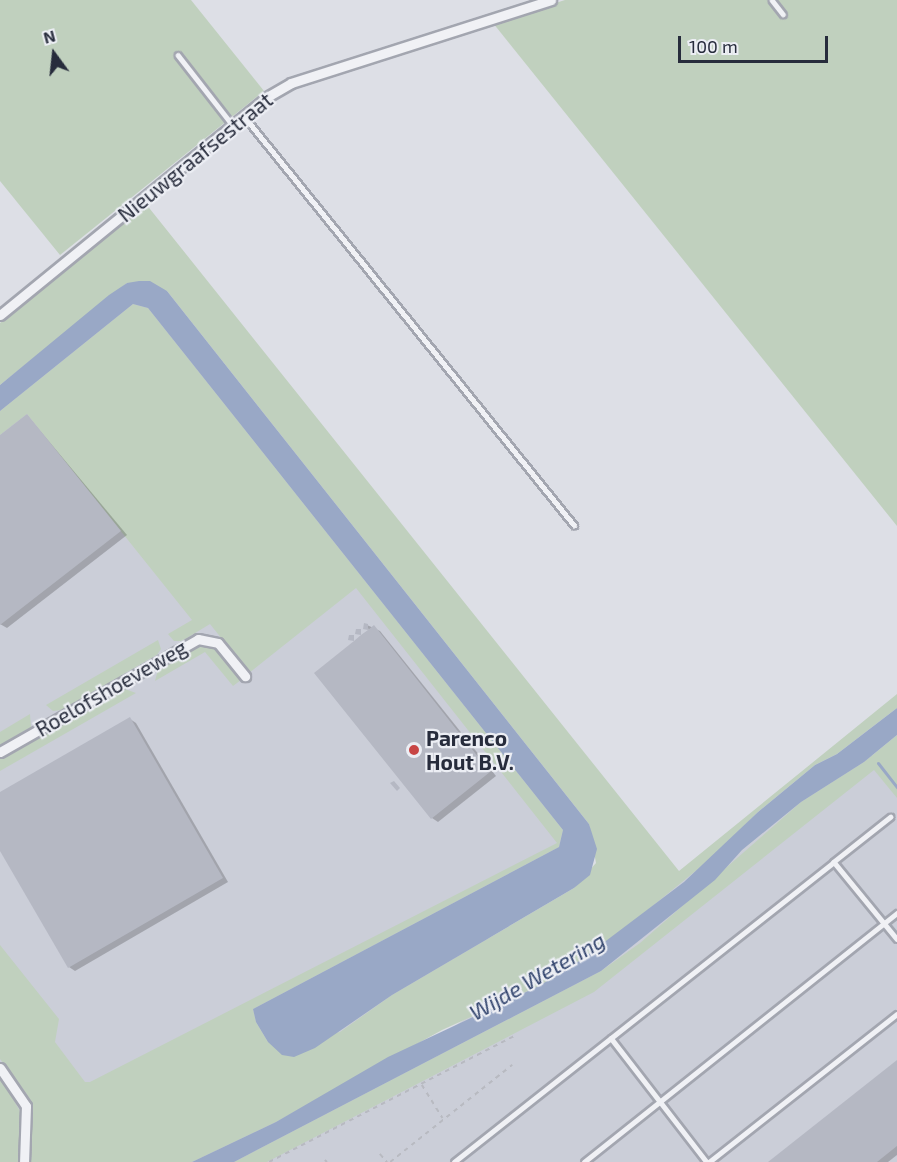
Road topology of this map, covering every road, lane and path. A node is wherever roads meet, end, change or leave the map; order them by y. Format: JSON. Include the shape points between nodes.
{"nodes":[{"id":1,"x":551,"y":0,"type":"edge"},
{"id":2,"x":772,"y":0,"type":"edge"},
{"id":3,"x":783,"y":14,"type":"dead end"},
{"id":4,"x":178,"y":55,"type":"dead end"},
{"id":5,"x":244,"y":116,"type":"junction"},
{"id":6,"x":233,"y":124,"type":"junction"},
{"id":7,"x":0,"y":315,"type":"edge"},
{"id":8,"x":574,"y":525,"type":"dead end"},
{"id":9,"x":245,"y":676,"type":"dead end"},
{"id":10,"x":0,"y":752,"type":"edge"},
{"id":11,"x":891,"y":817,"type":"dead end"},
{"id":12,"x":834,"y":862,"type":"junction"},
{"id":13,"x":897,"y":913,"type":"edge"},
{"id":14,"x":884,"y":923,"type":"junction"},
{"id":15,"x":897,"y":939,"type":"edge"},
{"id":16,"x":897,"y":1014,"type":"edge"},
{"id":17,"x":514,"y":1036,"type":"dead end"},
{"id":18,"x":611,"y":1038,"type":"junction"},
{"id":19,"x":512,"y":1065,"type":"dead end"},
{"id":20,"x":0,"y":1068,"type":"edge"},
{"id":21,"x":421,"y":1084,"type":"junction"},
{"id":22,"x":660,"y":1101,"type":"junction"},
{"id":23,"x":444,"y":1119,"type":"junction"},
{"id":24,"x":380,"y":1154,"type":"dead end"},
{"id":25,"x":24,"y":1162,"type":"edge"},
{"id":26,"x":269,"y":1162,"type":"edge"},
{"id":27,"x":388,"y":1162,"type":"edge"},
{"id":28,"x":454,"y":1162,"type":"edge"},
{"id":29,"x":584,"y":1162,"type":"edge"},
{"id":30,"x":708,"y":1162,"type":"edge"}],
"edges":[{"from":1,"to":5,"type":"street","name":"Nieuwgraafsestraat","via":[[291,83]]},
{"from":2,"to":3,"type":"lane"},
{"from":4,"to":6,"type":"lane"},
{"from":5,"to":6,"type":"street","name":"Nieuwgraafsestraat"},
{"from":5,"to":8,"type":"lane"},
{"from":6,"to":7,"type":"street","name":"Nieuwgraafsestraat"},
{"from":9,"to":10,"type":"street","name":"Roelofshoeveweg","via":[[218,643],[198,639]]},
{"from":11,"to":12,"type":"lane"},
{"from":12,"to":14,"type":"lane"},
{"from":12,"to":18,"type":"lane"},
{"from":13,"to":14,"type":"lane"},
{"from":14,"to":15,"type":"lane"},
{"from":14,"to":22,"type":"lane"},
{"from":16,"to":30,"type":"lane"},
{"from":17,"to":21,"type":"path"},
{"from":18,"to":22,"type":"lane"},
{"from":18,"to":28,"type":"lane"},
{"from":19,"to":23,"type":"path"},
{"from":20,"to":25,"type":"street","via":[[26,1106]]},
{"from":21,"to":23,"type":"path"},
{"from":21,"to":26,"type":"path"},
{"from":22,"to":29,"type":"lane"},
{"from":22,"to":30,"type":"lane"},
{"from":23,"to":27,"type":"path"},
{"from":24,"to":27,"type":"path"}]}
